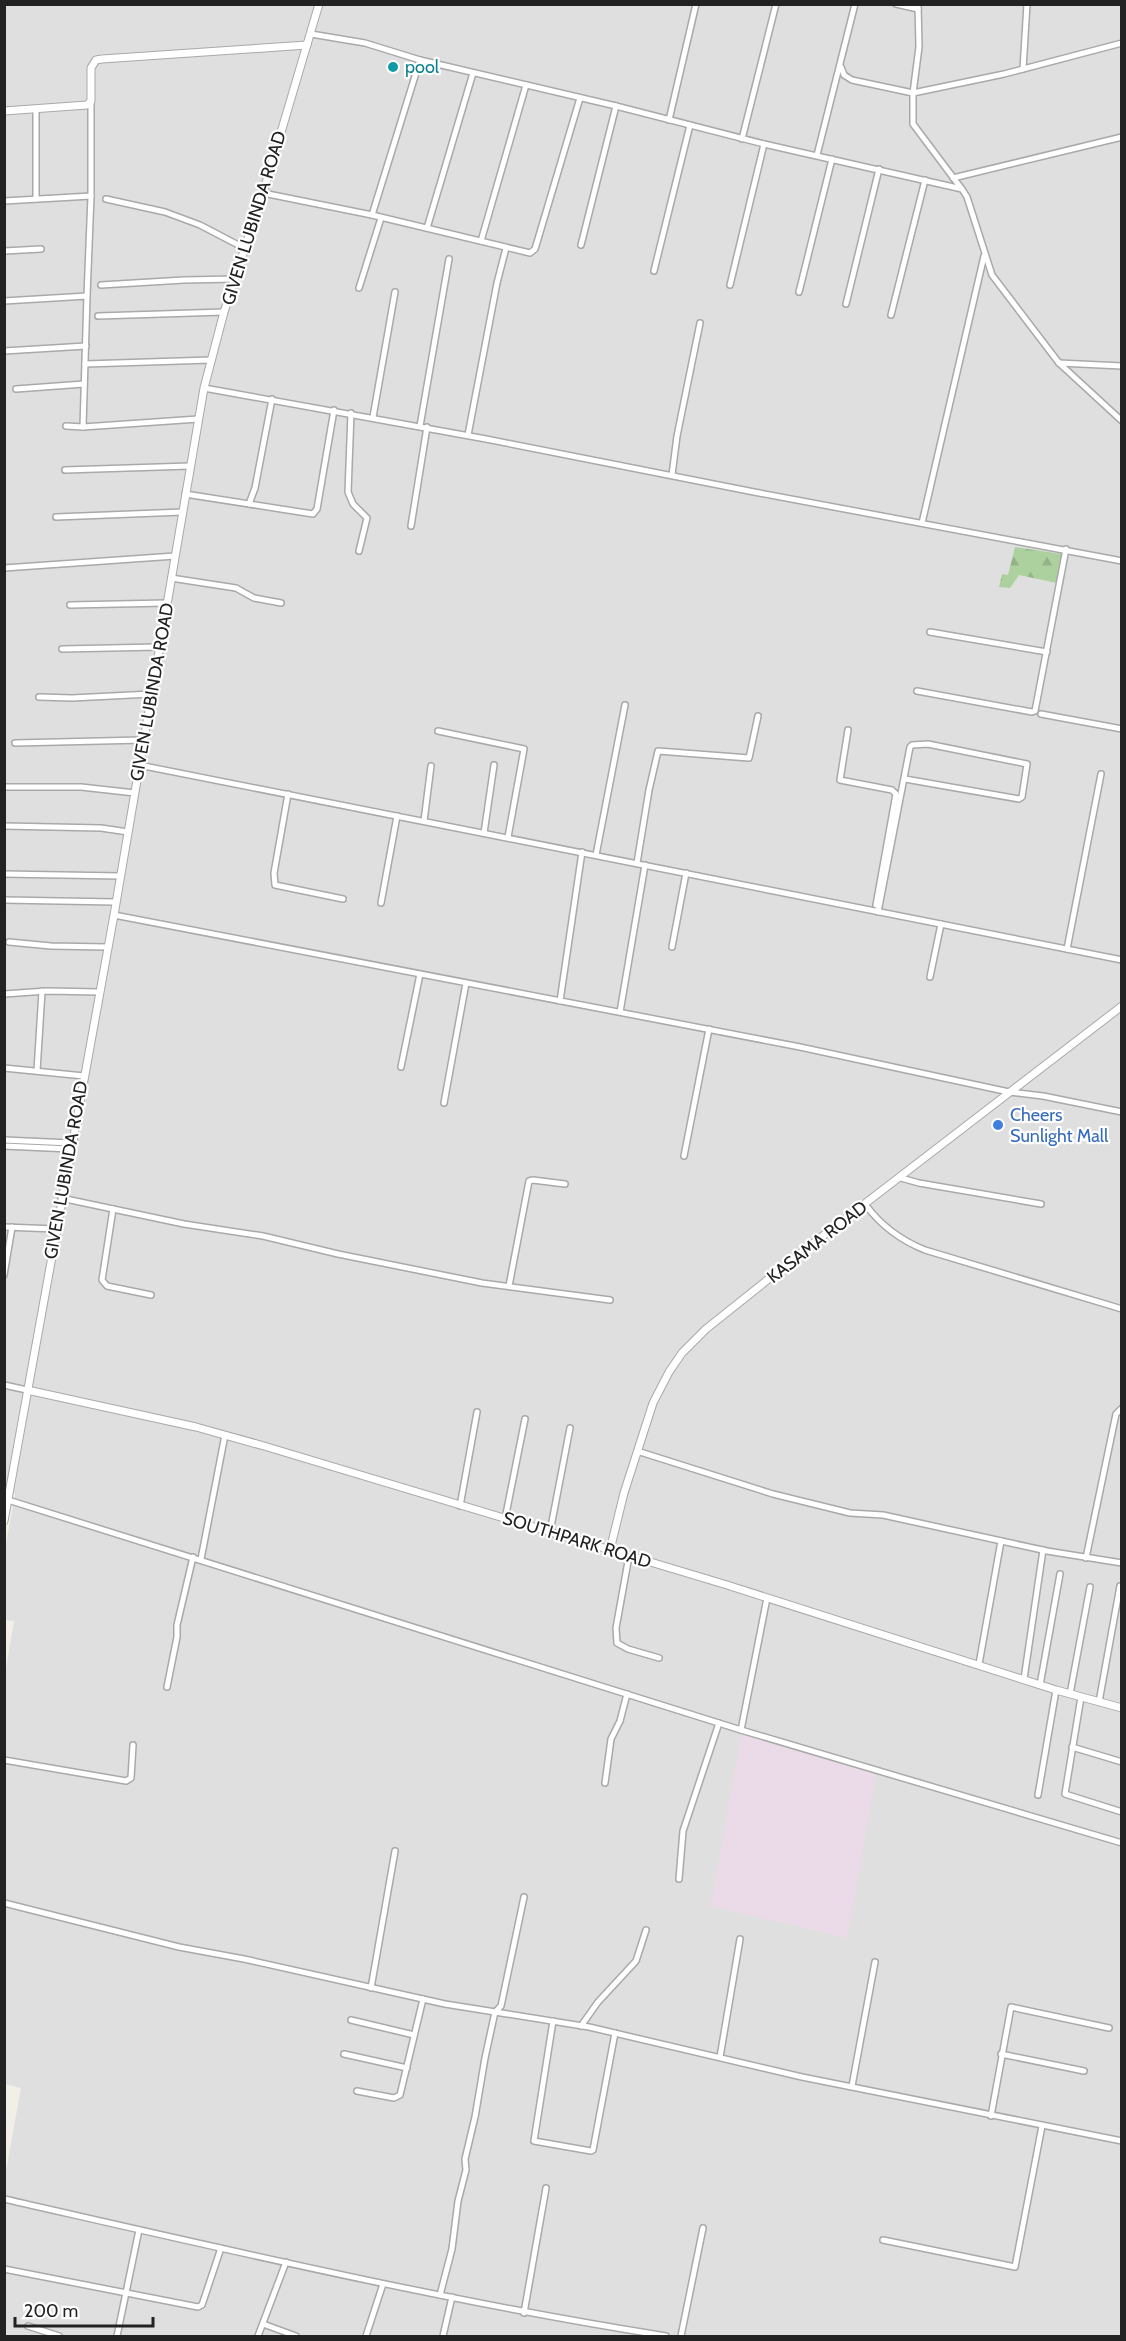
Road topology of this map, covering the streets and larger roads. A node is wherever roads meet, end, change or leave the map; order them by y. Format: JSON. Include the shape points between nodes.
{"nodes":[{"id":1,"x":319,"y":4,"type":"edge"},
{"id":2,"x":696,"y":4,"type":"edge"},
{"id":3,"x":776,"y":4,"type":"edge"},
{"id":4,"x":855,"y":4,"type":"edge"},
{"id":5,"x":896,"y":4,"type":"edge"},
{"id":6,"x":1027,"y":4,"type":"edge"},
{"id":7,"x":918,"y":7,"type":"edge"},
{"id":8,"x":311,"y":34,"type":"junction"},
{"id":9,"x":1122,"y":43,"type":"edge"},
{"id":10,"x":308,"y":45,"type":"junction"},
{"id":11,"x":420,"y":60,"type":"junction"},
{"id":12,"x":841,"y":67,"type":"junction"},
{"id":13,"x":1023,"y":69,"type":"junction"},
{"id":14,"x":473,"y":73,"type":"junction"},
{"id":15,"x":847,"y":76,"type":"junction"},
{"id":16,"x":835,"y":83,"type":"junction"},
{"id":17,"x":526,"y":85,"type":"junction"},
{"id":18,"x":913,"y":93,"type":"junction"},
{"id":19,"x":580,"y":98,"type":"junction"},
{"id":20,"x":89,"y":104,"type":"junction"},
{"id":21,"x":616,"y":106,"type":"junction"},
{"id":22,"x":36,"y":109,"type":"junction"},
{"id":23,"x":4,"y":111,"type":"edge"},
{"id":24,"x":669,"y":120,"type":"junction"},
{"id":25,"x":690,"y":125,"type":"junction"},
{"id":26,"x":1122,"y":137,"type":"edge"},
{"id":27,"x":742,"y":139,"type":"junction"},
{"id":28,"x":764,"y":144,"type":"junction"},
{"id":29,"x":817,"y":155,"type":"junction"},
{"id":30,"x":832,"y":159,"type":"junction"},
{"id":31,"x":879,"y":170,"type":"junction"},
{"id":32,"x":953,"y":178,"type":"junction"},
{"id":33,"x":925,"y":180,"type":"junction"},
{"id":34,"x":962,"y":189,"type":"junction"},
{"id":35,"x":263,"y":193,"type":"junction"},
{"id":36,"x":90,"y":196,"type":"junction"},
{"id":37,"x":36,"y":199,"type":"junction"},
{"id":38,"x":106,"y":199,"type":"dead end"},
{"id":39,"x":4,"y":201,"type":"edge"},
{"id":40,"x":372,"y":215,"type":"junction"},
{"id":41,"x":381,"y":218,"type":"junction"},
{"id":42,"x":427,"y":228,"type":"junction"},
{"id":43,"x":481,"y":241,"type":"junction"},
{"id":44,"x":581,"y":245,"type":"dead end"},
{"id":45,"x":244,"y":248,"type":"junction"},
{"id":46,"x":506,"y":248,"type":"junction"},
{"id":47,"x":41,"y":249,"type":"dead end"},
{"id":48,"x":4,"y":251,"type":"edge"},
{"id":49,"x":984,"y":255,"type":"junction"},
{"id":50,"x":449,"y":259,"type":"dead end"},
{"id":51,"x":654,"y":271,"type":"dead end"},
{"id":52,"x":992,"y":275,"type":"junction"},
{"id":53,"x":979,"y":278,"type":"junction"},
{"id":54,"x":234,"y":279,"type":"junction"},
{"id":55,"x":101,"y":285,"type":"dead end"},
{"id":56,"x":730,"y":285,"type":"dead end"},
{"id":57,"x":359,"y":288,"type":"dead end"},
{"id":58,"x":394,"y":292,"type":"dead end"},
{"id":59,"x":799,"y":292,"type":"dead end"},
{"id":60,"x":87,"y":296,"type":"junction"},
{"id":61,"x":4,"y":301,"type":"edge"},
{"id":62,"x":846,"y":304,"type":"dead end"},
{"id":63,"x":224,"y":312,"type":"junction"},
{"id":64,"x":891,"y":315,"type":"dead end"},
{"id":65,"x":98,"y":316,"type":"dead end"},
{"id":66,"x":700,"y":323,"type":"dead end"},
{"id":67,"x":86,"y":346,"type":"junction"},
{"id":68,"x":4,"y":351,"type":"edge"},
{"id":69,"x":210,"y":360,"type":"junction"},
{"id":70,"x":85,"y":363,"type":"junction"},
{"id":71,"x":1059,"y":363,"type":"junction"},
{"id":72,"x":1122,"y":366,"type":"edge"},
{"id":73,"x":84,"y":384,"type":"junction"},
{"id":74,"x":204,"y":388,"type":"junction"},
{"id":75,"x":16,"y":389,"type":"dead end"},
{"id":76,"x":272,"y":399,"type":"junction"},
{"id":77,"x":334,"y":410,"type":"junction"},
{"id":78,"x":351,"y":414,"type":"junction"},
{"id":79,"x":373,"y":417,"type":"junction"},
{"id":80,"x":198,"y":419,"type":"junction"},
{"id":81,"x":1122,"y":421,"type":"edge"},
{"id":82,"x":66,"y":426,"type":"dead end"},
{"id":83,"x":83,"y":427,"type":"junction"},
{"id":84,"x":424,"y":427,"type":"junction"},
{"id":85,"x":468,"y":435,"type":"junction"},
{"id":86,"x":190,"y":466,"type":"junction"},
{"id":87,"x":65,"y":470,"type":"dead end"},
{"id":88,"x":672,"y":475,"type":"junction"},
{"id":89,"x":185,"y":494,"type":"junction"},
{"id":90,"x":249,"y":504,"type":"junction"},
{"id":91,"x":183,"y":512,"type":"junction"},
{"id":92,"x":56,"y":517,"type":"dead end"},
{"id":93,"x":922,"y":523,"type":"junction"},
{"id":94,"x":411,"y":526,"type":"dead end"},
{"id":95,"x":1066,"y":549,"type":"junction"},
{"id":96,"x":359,"y":551,"type":"dead end"},
{"id":97,"x":175,"y":556,"type":"junction"},
{"id":98,"x":1122,"y":561,"type":"edge"},
{"id":99,"x":4,"y":568,"type":"edge"},
{"id":100,"x":171,"y":578,"type":"junction"},
{"id":101,"x":166,"y":603,"type":"junction"},
{"id":102,"x":280,"y":603,"type":"dead end"},
{"id":103,"x":70,"y":605,"type":"dead end"},
{"id":104,"x":930,"y":632,"type":"dead end"},
{"id":105,"x":158,"y":647,"type":"junction"},
{"id":106,"x":62,"y":649,"type":"dead end"},
{"id":107,"x":1047,"y":652,"type":"junction"},
{"id":108,"x":916,"y":691,"type":"dead end"},
{"id":109,"x":151,"y":694,"type":"junction"},
{"id":110,"x":39,"y":697,"type":"dead end"},
{"id":111,"x":625,"y":705,"type":"dead end"},
{"id":112,"x":1041,"y":714,"type":"dead end"},
{"id":113,"x":758,"y":716,"type":"dead end"},
{"id":114,"x":1122,"y":729,"type":"edge"},
{"id":115,"x":848,"y":730,"type":"dead end"},
{"id":116,"x":438,"y":731,"type":"dead end"},
{"id":117,"x":143,"y":740,"type":"junction"},
{"id":118,"x":15,"y":743,"type":"dead end"},
{"id":119,"x":139,"y":765,"type":"junction"},
{"id":120,"x":494,"y":765,"type":"dead end"},
{"id":121,"x":431,"y":766,"type":"dead end"},
{"id":122,"x":1101,"y":774,"type":"dead end"},
{"id":123,"x":905,"y":779,"type":"junction"},
{"id":124,"x":4,"y":787,"type":"edge"},
{"id":125,"x":135,"y":793,"type":"junction"},
{"id":126,"x":288,"y":794,"type":"junction"},
{"id":127,"x":397,"y":816,"type":"junction"},
{"id":128,"x":424,"y":821,"type":"junction"},
{"id":129,"x":4,"y":826,"type":"edge"},
{"id":130,"x":128,"y":832,"type":"junction"},
{"id":131,"x":484,"y":833,"type":"junction"},
{"id":132,"x":508,"y":837,"type":"junction"},
{"id":133,"x":582,"y":852,"type":"junction"},
{"id":134,"x":596,"y":855,"type":"junction"},
{"id":135,"x":637,"y":863,"type":"junction"},
{"id":136,"x":645,"y":865,"type":"junction"},
{"id":137,"x":686,"y":873,"type":"junction"},
{"id":138,"x":4,"y":874,"type":"edge"},
{"id":139,"x":120,"y":876,"type":"junction"},
{"id":140,"x":343,"y":899,"type":"dead end"},
{"id":141,"x":4,"y":900,"type":"edge"},
{"id":142,"x":115,"y":902,"type":"junction"},
{"id":143,"x":381,"y":903,"type":"dead end"},
{"id":144,"x":877,"y":911,"type":"junction"},
{"id":145,"x":114,"y":915,"type":"junction"},
{"id":146,"x":941,"y":924,"type":"junction"},
{"id":147,"x":9,"y":942,"type":"dead end"},
{"id":148,"x":107,"y":947,"type":"junction"},
{"id":149,"x":672,"y":947,"type":"dead end"},
{"id":150,"x":1067,"y":949,"type":"junction"},
{"id":151,"x":1122,"y":960,"type":"edge"},
{"id":152,"x":420,"y":974,"type":"junction"},
{"id":153,"x":930,"y":976,"type":"dead end"},
{"id":154,"x":466,"y":982,"type":"junction"},
{"id":155,"x":42,"y":991,"type":"junction"},
{"id":156,"x":99,"y":992,"type":"junction"},
{"id":157,"x":4,"y":994,"type":"edge"},
{"id":158,"x":560,"y":1000,"type":"junction"},
{"id":159,"x":1122,"y":1006,"type":"edge"},
{"id":160,"x":620,"y":1012,"type":"junction"},
{"id":161,"x":709,"y":1029,"type":"junction"},
{"id":162,"x":401,"y":1067,"type":"dead end"},
{"id":163,"x":4,"y":1068,"type":"edge"},
{"id":164,"x":37,"y":1071,"type":"junction"},
{"id":165,"x":84,"y":1076,"type":"junction"},
{"id":166,"x":1009,"y":1092,"type":"junction"},
{"id":167,"x":444,"y":1103,"type":"dead end"},
{"id":168,"x":1122,"y":1112,"type":"edge"},
{"id":169,"x":4,"y":1140,"type":"edge"},
{"id":170,"x":4,"y":1146,"type":"edge"},
{"id":171,"x":71,"y":1146,"type":"junction"},
{"id":172,"x":684,"y":1156,"type":"dead end"},
{"id":173,"x":901,"y":1178,"type":"junction"},
{"id":174,"x":565,"y":1184,"type":"dead end"},
{"id":175,"x":61,"y":1198,"type":"junction"},
{"id":176,"x":865,"y":1204,"type":"junction"},
{"id":177,"x":1041,"y":1204,"type":"dead end"},
{"id":178,"x":113,"y":1209,"type":"junction"},
{"id":179,"x":4,"y":1227,"type":"edge"},
{"id":180,"x":12,"y":1227,"type":"junction"},
{"id":181,"x":56,"y":1229,"type":"junction"},
{"id":182,"x":4,"y":1275,"type":"edge"},
{"id":183,"x":509,"y":1286,"type":"junction"},
{"id":184,"x":151,"y":1295,"type":"dead end"},
{"id":185,"x":610,"y":1300,"type":"dead end"},
{"id":186,"x":1122,"y":1309,"type":"edge"},
{"id":187,"x":4,"y":1385,"type":"edge"},
{"id":188,"x":27,"y":1390,"type":"junction"},
{"id":189,"x":1122,"y":1408,"type":"edge"},
{"id":190,"x":477,"y":1412,"type":"dead end"},
{"id":191,"x":525,"y":1419,"type":"dead end"},
{"id":192,"x":570,"y":1428,"type":"dead end"},
{"id":193,"x":225,"y":1435,"type":"junction"},
{"id":194,"x":637,"y":1451,"type":"junction"},
{"id":195,"x":8,"y":1500,"type":"junction"},
{"id":196,"x":460,"y":1506,"type":"junction"},
{"id":197,"x":505,"y":1519,"type":"junction"},
{"id":198,"x":4,"y":1521,"type":"edge"},
{"id":199,"x":550,"y":1532,"type":"junction"},
{"id":200,"x":1001,"y":1542,"type":"junction"},
{"id":201,"x":610,"y":1550,"type":"junction"},
{"id":202,"x":1043,"y":1550,"type":"junction"},
{"id":203,"x":629,"y":1556,"type":"junction"},
{"id":204,"x":193,"y":1557,"type":"junction"},
{"id":205,"x":1086,"y":1558,"type":"junction"},
{"id":206,"x":201,"y":1559,"type":"junction"},
{"id":207,"x":1122,"y":1563,"type":"edge"},
{"id":208,"x":1060,"y":1574,"type":"dead end"},
{"id":209,"x":1120,"y":1586,"type":"edge"},
{"id":210,"x":1090,"y":1587,"type":"dead end"},
{"id":211,"x":767,"y":1598,"type":"junction"},
{"id":212,"x":659,"y":1658,"type":"dead end"},
{"id":213,"x":979,"y":1664,"type":"junction"},
{"id":214,"x":1024,"y":1679,"type":"junction"},
{"id":215,"x":1040,"y":1685,"type":"junction"},
{"id":216,"x":167,"y":1687,"type":"dead end"},
{"id":217,"x":1056,"y":1690,"type":"junction"},
{"id":218,"x":627,"y":1694,"type":"junction"},
{"id":219,"x":1070,"y":1694,"type":"junction"},
{"id":220,"x":1081,"y":1697,"type":"junction"},
{"id":221,"x":1098,"y":1702,"type":"junction"},
{"id":222,"x":1122,"y":1708,"type":"edge"},
{"id":223,"x":719,"y":1723,"type":"junction"},
{"id":224,"x":741,"y":1730,"type":"junction"},
{"id":225,"x":133,"y":1745,"type":"dead end"},
{"id":226,"x":1072,"y":1747,"type":"junction"},
{"id":227,"x":4,"y":1760,"type":"edge"},
{"id":228,"x":1122,"y":1762,"type":"edge"},
{"id":229,"x":604,"y":1783,"type":"dead end"},
{"id":230,"x":1038,"y":1795,"type":"dead end"},
{"id":231,"x":1122,"y":1812,"type":"edge"},
{"id":232,"x":1122,"y":1843,"type":"edge"},
{"id":233,"x":395,"y":1851,"type":"dead end"},
{"id":234,"x":680,"y":1879,"type":"dead end"},
{"id":235,"x":524,"y":1897,"type":"dead end"},
{"id":236,"x":4,"y":1903,"type":"edge"},
{"id":237,"x":646,"y":1930,"type":"dead end"},
{"id":238,"x":740,"y":1939,"type":"dead end"},
{"id":239,"x":875,"y":1962,"type":"dead end"},
{"id":240,"x":370,"y":1988,"type":"junction"},
{"id":241,"x":423,"y":2000,"type":"junction"},
{"id":242,"x":495,"y":2012,"type":"junction"},
{"id":243,"x":351,"y":2020,"type":"dead end"},
{"id":244,"x":553,"y":2021,"type":"junction"},
{"id":245,"x":580,"y":2026,"type":"junction"},
{"id":246,"x":1109,"y":2028,"type":"dead end"},
{"id":247,"x":615,"y":2033,"type":"junction"},
{"id":248,"x":414,"y":2034,"type":"junction"},
{"id":249,"x":344,"y":2054,"type":"dead end"},
{"id":250,"x":1001,"y":2054,"type":"junction"},
{"id":251,"x":720,"y":2057,"type":"junction"},
{"id":252,"x":407,"y":2068,"type":"junction"},
{"id":253,"x":1084,"y":2071,"type":"dead end"},
{"id":254,"x":852,"y":2086,"type":"junction"},
{"id":255,"x":357,"y":2091,"type":"dead end"},
{"id":256,"x":992,"y":2116,"type":"junction"},
{"id":257,"x":1042,"y":2126,"type":"junction"},
{"id":258,"x":1122,"y":2141,"type":"edge"},
{"id":259,"x":546,"y":2188,"type":"dead end"},
{"id":260,"x":4,"y":2199,"type":"edge"},
{"id":261,"x":703,"y":2228,"type":"dead end"},
{"id":262,"x":139,"y":2230,"type":"junction"},
{"id":263,"x":883,"y":2240,"type":"dead end"},
{"id":264,"x":221,"y":2248,"type":"junction"},
{"id":265,"x":286,"y":2262,"type":"junction"},
{"id":266,"x":4,"y":2269,"type":"edge"},
{"id":267,"x":383,"y":2284,"type":"junction"},
{"id":268,"x":125,"y":2293,"type":"junction"},
{"id":269,"x":440,"y":2295,"type":"junction"},
{"id":270,"x":452,"y":2297,"type":"junction"},
{"id":271,"x":524,"y":2313,"type":"junction"},
{"id":272,"x":263,"y":2324,"type":"junction"},
{"id":273,"x":28,"y":2326,"type":"dead end"},
{"id":274,"x":642,"y":2335,"type":"edge"},
{"id":275,"x":59,"y":2337,"type":"edge"},
{"id":276,"x":117,"y":2337,"type":"edge"},
{"id":277,"x":258,"y":2337,"type":"edge"},
{"id":278,"x":296,"y":2337,"type":"edge"},
{"id":279,"x":366,"y":2337,"type":"edge"},
{"id":280,"x":443,"y":2337,"type":"edge"},
{"id":281,"x":666,"y":2337,"type":"edge"},
{"id":282,"x":681,"y":2337,"type":"edge"}],
"edges":[{"from":1,"to":8,"type":"street","name":"GIVEN LUBINDA ROAD"},
{"from":2,"to":24,"type":"street"},
{"from":3,"to":27,"type":"street"},
{"from":4,"to":12,"type":"street"},
{"from":5,"to":7,"type":"street"},
{"from":6,"to":13,"type":"street"},
{"from":7,"to":18,"type":"street","via":[[919,47]]},
{"from":8,"to":10,"type":"street","name":"GIVEN LUBINDA ROAD"},
{"from":8,"to":11,"type":"street","via":[[365,43]]},
{"from":9,"to":13,"type":"street"},
{"from":10,"to":20,"type":"street","via":[[96,60],[91,68]]},
{"from":10,"to":35,"type":"street","name":"GIVEN LUBINDA ROAD"},
{"from":11,"to":14,"type":"street"},
{"from":11,"to":40,"type":"street"},
{"from":12,"to":15,"type":"street"},
{"from":12,"to":16,"type":"street"},
{"from":13,"to":18,"type":"street"},
{"from":14,"to":17,"type":"street"},
{"from":14,"to":42,"type":"street"},
{"from":15,"to":16,"type":"street"},
{"from":15,"to":18,"type":"street"},
{"from":16,"to":29,"type":"street"},
{"from":17,"to":19,"type":"street"},
{"from":17,"to":43,"type":"street"},
{"from":18,"to":32,"type":"street","via":[[913,124]]},
{"from":19,"to":21,"type":"street"},
{"from":19,"to":46,"type":"street","via":[[536,249],[526,253]]},
{"from":20,"to":22,"type":"street"},
{"from":20,"to":36,"type":"street"},
{"from":21,"to":24,"type":"street"},
{"from":21,"to":44,"type":"street"},
{"from":22,"to":23,"type":"street"},
{"from":22,"to":37,"type":"street"},
{"from":24,"to":25,"type":"street"},
{"from":25,"to":27,"type":"street"},
{"from":25,"to":51,"type":"street"},
{"from":26,"to":32,"type":"street"},
{"from":27,"to":28,"type":"street"},
{"from":28,"to":29,"type":"street"},
{"from":28,"to":56,"type":"street"},
{"from":29,"to":30,"type":"street"},
{"from":30,"to":31,"type":"street"},
{"from":30,"to":59,"type":"street"},
{"from":31,"to":33,"type":"street"},
{"from":31,"to":62,"type":"street"},
{"from":32,"to":34,"type":"street"},
{"from":33,"to":34,"type":"street"},
{"from":33,"to":64,"type":"street"},
{"from":34,"to":49,"type":"street"},
{"from":35,"to":40,"type":"street"},
{"from":35,"to":45,"type":"street","name":"GIVEN LUBINDA ROAD"},
{"from":36,"to":37,"type":"street"},
{"from":36,"to":60,"type":"street"},
{"from":37,"to":39,"type":"street"},
{"from":38,"to":45,"type":"street","via":[[165,212]]},
{"from":40,"to":41,"type":"street"},
{"from":41,"to":42,"type":"street"},
{"from":41,"to":57,"type":"street"},
{"from":42,"to":43,"type":"street"},
{"from":43,"to":46,"type":"street"},
{"from":45,"to":54,"type":"street","name":"GIVEN LUBINDA ROAD"},
{"from":46,"to":85,"type":"street"},
{"from":47,"to":48,"type":"street"},
{"from":49,"to":52,"type":"street"},
{"from":49,"to":53,"type":"street"},
{"from":50,"to":84,"type":"street"},
{"from":52,"to":53,"type":"street"},
{"from":52,"to":71,"type":"street"},
{"from":53,"to":93,"type":"street"},
{"from":54,"to":55,"type":"street"},
{"from":54,"to":63,"type":"street","name":"GIVEN LUBINDA ROAD"},
{"from":58,"to":79,"type":"street"},
{"from":60,"to":61,"type":"street"},
{"from":60,"to":67,"type":"street"},
{"from":63,"to":65,"type":"street"},
{"from":63,"to":69,"type":"street","name":"GIVEN LUBINDA ROAD"},
{"from":66,"to":88,"type":"street"},
{"from":67,"to":68,"type":"street"},
{"from":67,"to":70,"type":"street"},
{"from":69,"to":70,"type":"street"},
{"from":69,"to":74,"type":"street","name":"GIVEN LUBINDA ROAD"},
{"from":70,"to":73,"type":"street"},
{"from":71,"to":72,"type":"street"},
{"from":71,"to":81,"type":"street"},
{"from":73,"to":75,"type":"street"},
{"from":73,"to":83,"type":"street"},
{"from":74,"to":76,"type":"street"},
{"from":74,"to":80,"type":"street","name":"GIVEN LUBINDA ROAD"},
{"from":76,"to":77,"type":"street"},
{"from":76,"to":90,"type":"street"},
{"from":77,"to":78,"type":"street"},
{"from":77,"to":90,"type":"street","via":[[316,512]]},
{"from":78,"to":79,"type":"street"},
{"from":78,"to":96,"type":"street","via":[[348,492],[353,504],[367,518]]},
{"from":79,"to":84,"type":"street"},
{"from":80,"to":83,"type":"street"},
{"from":80,"to":86,"type":"street","name":"GIVEN LUBINDA ROAD"},
{"from":82,"to":83,"type":"street"},
{"from":84,"to":85,"type":"street"},
{"from":84,"to":94,"type":"street"},
{"from":85,"to":88,"type":"street"},
{"from":86,"to":87,"type":"street"},
{"from":86,"to":89,"type":"street","name":"GIVEN LUBINDA ROAD"},
{"from":88,"to":93,"type":"street"},
{"from":89,"to":90,"type":"street"},
{"from":89,"to":91,"type":"street","name":"GIVEN LUBINDA ROAD"},
{"from":91,"to":92,"type":"street"},
{"from":91,"to":97,"type":"street","name":"GIVEN LUBINDA ROAD"},
{"from":93,"to":95,"type":"street"},
{"from":95,"to":98,"type":"street"},
{"from":95,"to":107,"type":"street"},
{"from":97,"to":99,"type":"street"},
{"from":97,"to":100,"type":"street","name":"GIVEN LUBINDA ROAD"},
{"from":100,"to":101,"type":"street","name":"GIVEN LUBINDA ROAD"},
{"from":100,"to":102,"type":"street","via":[[236,588],[254,598]]},
{"from":101,"to":103,"type":"street"},
{"from":101,"to":105,"type":"street","name":"GIVEN LUBINDA ROAD"},
{"from":104,"to":107,"type":"street"},
{"from":105,"to":106,"type":"street"},
{"from":105,"to":109,"type":"street","name":"GIVEN LUBINDA ROAD"},
{"from":107,"to":108,"type":"street","via":[[1032,712]]},
{"from":109,"to":110,"type":"street"},
{"from":109,"to":117,"type":"street","name":"GIVEN LUBINDA ROAD"},
{"from":111,"to":134,"type":"street"},
{"from":112,"to":114,"type":"street"},
{"from":113,"to":135,"type":"street","via":[[749,758],[658,751]]},
{"from":115,"to":144,"type":"street","via":[[840,780],[896,794]]},
{"from":116,"to":132,"type":"street","via":[[524,749]]},
{"from":117,"to":118,"type":"street"},
{"from":117,"to":119,"type":"street","name":"GIVEN LUBINDA ROAD"},
{"from":119,"to":125,"type":"street","name":"GIVEN LUBINDA ROAD"},
{"from":119,"to":126,"type":"street"},
{"from":120,"to":131,"type":"street"},
{"from":121,"to":128,"type":"street"},
{"from":122,"to":150,"type":"street"},
{"from":123,"to":123,"type":"street","via":[[910,747],[918,743],[1027,764],[1020,799]]},
{"from":123,"to":144,"type":"street"},
{"from":124,"to":125,"type":"street","via":[[81,787]]},
{"from":125,"to":130,"type":"street","name":"GIVEN LUBINDA ROAD"},
{"from":126,"to":127,"type":"street"},
{"from":126,"to":140,"type":"street","via":[[275,885]]},
{"from":127,"to":128,"type":"street"},
{"from":127,"to":143,"type":"street"},
{"from":128,"to":131,"type":"street"},
{"from":129,"to":130,"type":"street"},
{"from":130,"to":139,"type":"street","name":"GIVEN LUBINDA ROAD"},
{"from":131,"to":132,"type":"street"},
{"from":132,"to":133,"type":"street"},
{"from":133,"to":134,"type":"street"},
{"from":133,"to":158,"type":"street"},
{"from":134,"to":135,"type":"street"},
{"from":135,"to":136,"type":"street"},
{"from":136,"to":137,"type":"street"},
{"from":136,"to":160,"type":"street"},
{"from":137,"to":144,"type":"street"},
{"from":137,"to":149,"type":"street"},
{"from":138,"to":139,"type":"street"},
{"from":139,"to":142,"type":"street","name":"GIVEN LUBINDA ROAD"},
{"from":141,"to":142,"type":"street"},
{"from":142,"to":145,"type":"street","name":"GIVEN LUBINDA ROAD"},
{"from":144,"to":146,"type":"street"},
{"from":145,"to":148,"type":"street","name":"GIVEN LUBINDA ROAD"},
{"from":145,"to":152,"type":"street"},
{"from":146,"to":150,"type":"street"},
{"from":146,"to":153,"type":"street"},
{"from":147,"to":148,"type":"street"},
{"from":148,"to":156,"type":"street","name":"GIVEN LUBINDA ROAD"},
{"from":150,"to":151,"type":"street"},
{"from":152,"to":154,"type":"street"},
{"from":152,"to":162,"type":"street"},
{"from":154,"to":158,"type":"street"},
{"from":154,"to":167,"type":"street"},
{"from":155,"to":156,"type":"street"},
{"from":155,"to":157,"type":"street"},
{"from":155,"to":164,"type":"street"},
{"from":156,"to":165,"type":"street","name":"GIVEN LUBINDA ROAD"},
{"from":158,"to":160,"type":"street"},
{"from":159,"to":166,"type":"street","name":"KASAMA ROAD"},
{"from":160,"to":161,"type":"street"},
{"from":161,"to":166,"type":"street"},
{"from":161,"to":172,"type":"street"},
{"from":163,"to":164,"type":"street"},
{"from":164,"to":165,"type":"street"},
{"from":165,"to":171,"type":"street","name":"GIVEN LUBINDA ROAD"},
{"from":166,"to":168,"type":"street"},
{"from":166,"to":173,"type":"street","name":"KASAMA ROAD"},
{"from":169,"to":171,"type":"street"},
{"from":170,"to":171,"type":"street"},
{"from":171,"to":175,"type":"street","name":"GIVEN LUBINDA ROAD"},
{"from":173,"to":176,"type":"street","name":"KASAMA ROAD"},
{"from":173,"to":177,"type":"street"},
{"from":174,"to":183,"type":"street","via":[[529,1181]]},
{"from":175,"to":178,"type":"street"},
{"from":175,"to":181,"type":"street","name":"GIVEN LUBINDA ROAD"},
{"from":176,"to":186,"type":"street","via":[[888,1230],[925,1250]]},
{"from":176,"to":194,"type":"street","name":"KASAMA ROAD","via":[[706,1329],[682,1353],[653,1403]]},
{"from":178,"to":183,"type":"street"},
{"from":178,"to":184,"type":"street","via":[[102,1280],[107,1286]]},
{"from":179,"to":180,"type":"street"},
{"from":180,"to":181,"type":"street"},
{"from":180,"to":182,"type":"street"},
{"from":181,"to":188,"type":"street","name":"GIVEN LUBINDA ROAD"},
{"from":183,"to":185,"type":"street"},
{"from":187,"to":188,"type":"street"},
{"from":188,"to":193,"type":"street","name":"SOUTHPARK ROAD"},
{"from":188,"to":195,"type":"street","name":"GIVEN LUBINDA ROAD"},
{"from":189,"to":205,"type":"street","via":[[1116,1414]]},
{"from":190,"to":196,"type":"street"},
{"from":191,"to":197,"type":"street"},
{"from":192,"to":199,"type":"street"},
{"from":193,"to":196,"type":"street","name":"SOUTHPARK ROAD"},
{"from":193,"to":206,"type":"street"},
{"from":194,"to":200,"type":"street","via":[[773,1494]]},
{"from":194,"to":201,"type":"street","name":"KASAMA ROAD"},
{"from":195,"to":198,"type":"street","name":"GIVEN LUBINDA ROAD"},
{"from":195,"to":204,"type":"street"},
{"from":196,"to":197,"type":"street","name":"SOUTHPARK ROAD"},
{"from":197,"to":199,"type":"street","name":"SOUTHPARK ROAD"},
{"from":199,"to":201,"type":"street","name":"SOUTHPARK ROAD"},
{"from":200,"to":202,"type":"street"},
{"from":200,"to":213,"type":"street"},
{"from":201,"to":203,"type":"street","name":"SOUTHPARK ROAD"},
{"from":202,"to":205,"type":"street"},
{"from":202,"to":214,"type":"street"},
{"from":203,"to":211,"type":"street","name":"SOUTHPARK ROAD"},
{"from":203,"to":212,"type":"street","via":[[616,1628],[617,1643]]},
{"from":204,"to":206,"type":"street"},
{"from":204,"to":216,"type":"street"},
{"from":205,"to":207,"type":"street"},
{"from":206,"to":218,"type":"street"},
{"from":208,"to":215,"type":"street"},
{"from":209,"to":221,"type":"street"},
{"from":210,"to":219,"type":"street"},
{"from":211,"to":213,"type":"street","name":"SOUTHPARK ROAD"},
{"from":211,"to":224,"type":"street"},
{"from":213,"to":214,"type":"street","name":"SOUTHPARK ROAD"},
{"from":214,"to":215,"type":"street","name":"SOUTHPARK ROAD"},
{"from":215,"to":217,"type":"street","name":"SOUTHPARK ROAD"},
{"from":217,"to":219,"type":"street","name":"SOUTHPARK ROAD"},
{"from":217,"to":230,"type":"street"},
{"from":218,"to":223,"type":"street"},
{"from":218,"to":229,"type":"street","via":[[611,1739]]},
{"from":219,"to":220,"type":"street","name":"SOUTHPARK ROAD"},
{"from":220,"to":221,"type":"street","name":"SOUTHPARK ROAD"},
{"from":220,"to":226,"type":"street"},
{"from":221,"to":222,"type":"street","name":"SOUTHPARK ROAD"},
{"from":223,"to":224,"type":"street"},
{"from":223,"to":234,"type":"street","via":[[683,1831]]},
{"from":224,"to":232,"type":"street"},
{"from":225,"to":227,"type":"street","via":[[131,1778],[126,1781]]},
{"from":226,"to":228,"type":"street"},
{"from":226,"to":231,"type":"street","via":[[1065,1794]]},
{"from":233,"to":240,"type":"street"},
{"from":235,"to":242,"type":"street","via":[[501,2006]]},
{"from":236,"to":240,"type":"street","via":[[179,1947]]},
{"from":237,"to":245,"type":"street","via":[[636,1961]]},
{"from":238,"to":251,"type":"street"},
{"from":239,"to":254,"type":"street"},
{"from":240,"to":241,"type":"street"},
{"from":241,"to":242,"type":"street"},
{"from":241,"to":248,"type":"street"},
{"from":242,"to":244,"type":"street"},
{"from":242,"to":269,"type":"street","via":[[465,2159],[452,2249]]},
{"from":243,"to":248,"type":"street"},
{"from":244,"to":245,"type":"street"},
{"from":244,"to":247,"type":"street","via":[[534,2141],[593,2150]]},
{"from":245,"to":247,"type":"street"},
{"from":246,"to":250,"type":"street","via":[[1011,2007]]},
{"from":247,"to":251,"type":"street"},
{"from":248,"to":252,"type":"street"},
{"from":249,"to":252,"type":"street"},
{"from":250,"to":253,"type":"street"},
{"from":250,"to":256,"type":"street"},
{"from":251,"to":254,"type":"street"},
{"from":252,"to":255,"type":"street","via":[[398,2098]]},
{"from":254,"to":256,"type":"street"},
{"from":256,"to":257,"type":"street"},
{"from":257,"to":258,"type":"street"},
{"from":257,"to":263,"type":"street","via":[[1015,2267]]},
{"from":259,"to":271,"type":"street"},
{"from":260,"to":262,"type":"street"},
{"from":261,"to":282,"type":"street"},
{"from":262,"to":264,"type":"street"},
{"from":262,"to":268,"type":"street"},
{"from":264,"to":265,"type":"street"},
{"from":264,"to":268,"type":"street","via":[[202,2305]]},
{"from":265,"to":267,"type":"street"},
{"from":265,"to":272,"type":"street"},
{"from":266,"to":268,"type":"street"},
{"from":267,"to":269,"type":"street"},
{"from":267,"to":279,"type":"street"},
{"from":268,"to":276,"type":"street"},
{"from":269,"to":270,"type":"street"},
{"from":270,"to":271,"type":"street"},
{"from":270,"to":280,"type":"street"},
{"from":271,"to":274,"type":"street"},
{"from":272,"to":277,"type":"street"},
{"from":272,"to":278,"type":"street"},
{"from":273,"to":275,"type":"street"},
{"from":274,"to":281,"type":"street"}]}
